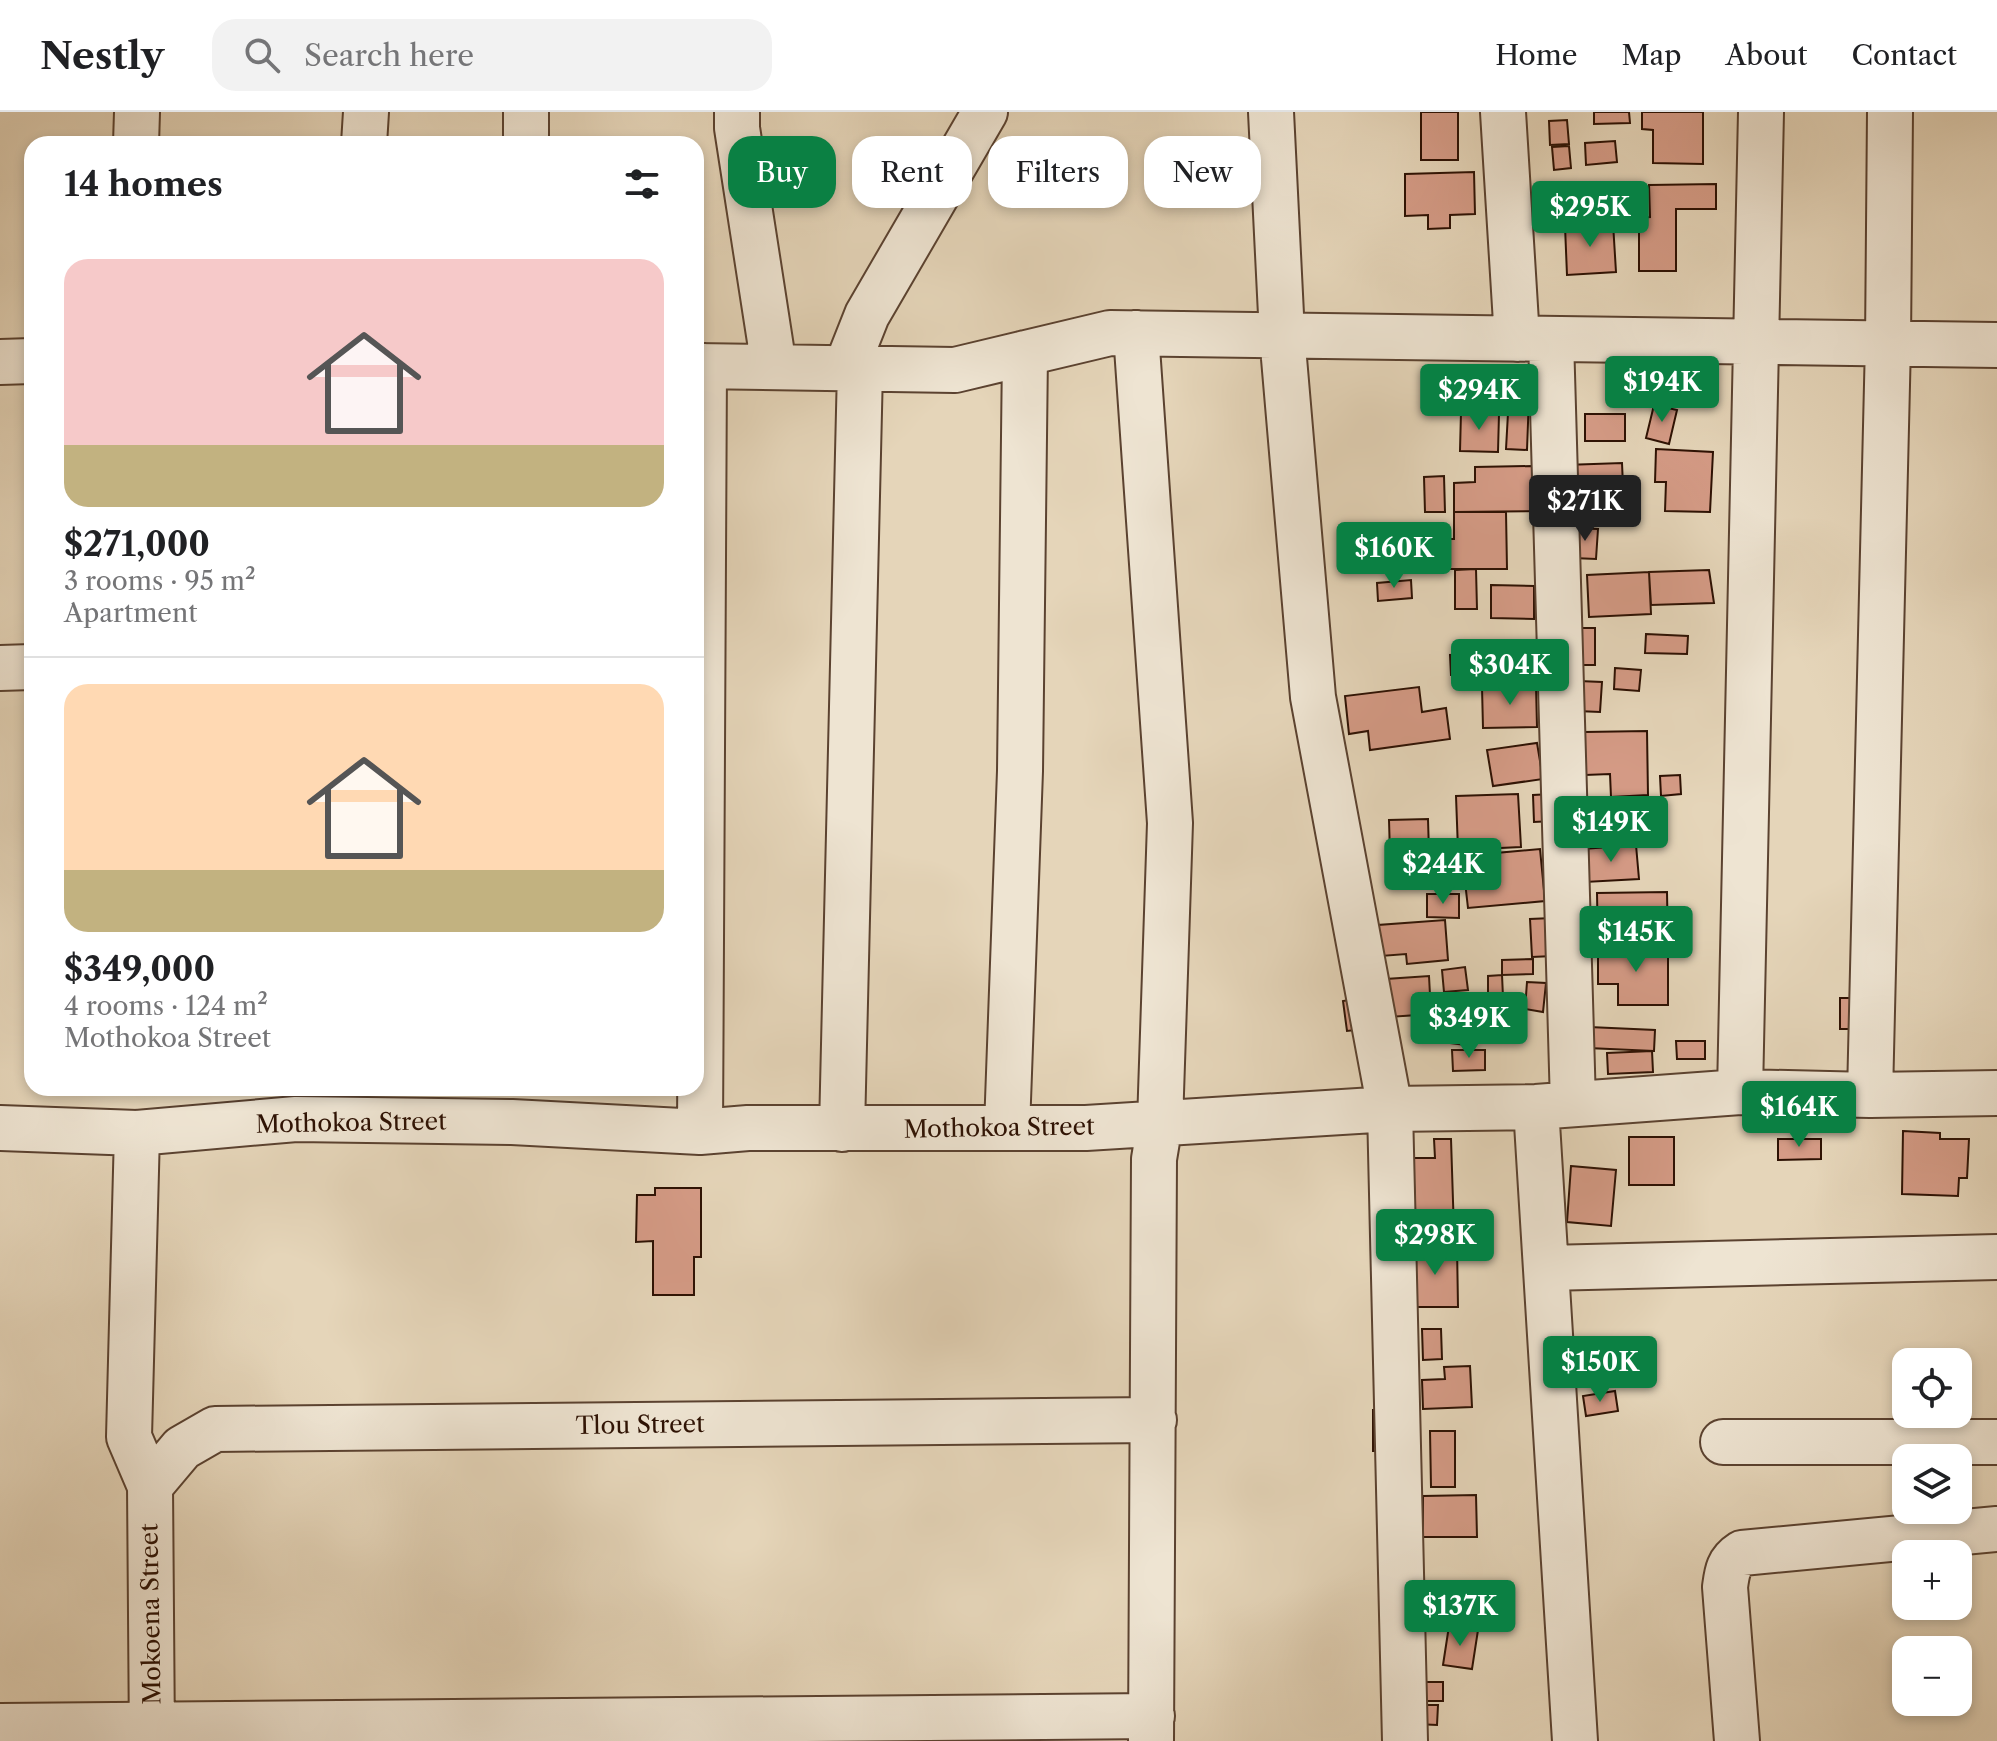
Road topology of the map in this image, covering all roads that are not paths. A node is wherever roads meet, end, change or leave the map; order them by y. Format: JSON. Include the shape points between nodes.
{"nodes":[{"id":1,"x":137,"y":112,"type":"edge"},
{"id":2,"x":366,"y":112,"type":"edge"},
{"id":3,"x":526,"y":112,"type":"edge"},
{"id":4,"x":737,"y":112,"type":"edge"},
{"id":5,"x":985,"y":112,"type":"edge"},
{"id":6,"x":1271,"y":112,"type":"edge"},
{"id":7,"x":1503,"y":112,"type":"edge"},
{"id":8,"x":1761,"y":112,"type":"edge"},
{"id":9,"x":1890,"y":112,"type":"edge"},
{"id":10,"x":136,"y":136,"type":"edge"},
{"id":11,"x":364,"y":136,"type":"edge"},
{"id":12,"x":526,"y":136,"type":"edge"},
{"id":13,"x":1136,"y":333,"type":"junction"},
{"id":14,"x":1282,"y":335,"type":"junction"},
{"id":15,"x":1534,"y":339,"type":"junction"},
{"id":16,"x":1756,"y":342,"type":"junction"},
{"id":17,"x":1888,"y":343,"type":"junction"},
{"id":18,"x":1997,"y":345,"type":"edge"},
{"id":19,"x":1025,"y":353,"type":"junction"},
{"id":20,"x":24,"y":361,"type":"edge"},
{"id":21,"x":0,"y":362,"type":"edge"},
{"id":22,"x":704,"y":366,"type":"edge"},
{"id":23,"x":774,"y":367,"type":"junction"},
{"id":24,"x":853,"y":368,"type":"junction"},
{"id":25,"x":24,"y":667,"type":"edge"},
{"id":26,"x":0,"y":668,"type":"edge"},
{"id":27,"x":1740,"y":1092,"type":"junction"},
{"id":28,"x":1997,"y":1093,"type":"edge"},
{"id":29,"x":1870,"y":1095,"type":"junction"},
{"id":30,"x":700,"y":1096,"type":"edge"},
{"id":31,"x":297,"y":1104,"type":"edge"},
{"id":32,"x":512,"y":1105,"type":"edge"},
{"id":33,"x":1554,"y":1105,"type":"junction"},
{"id":34,"x":1390,"y":1109,"type":"junction"},
{"id":35,"x":1160,"y":1123,"type":"junction"},
{"id":36,"x":0,"y":1128,"type":"edge"},
{"id":37,"x":1007,"y":1128,"type":"junction"},
{"id":38,"x":842,"y":1129,"type":"junction"},
{"id":39,"x":700,"y":1132,"type":"junction"},
{"id":40,"x":137,"y":1133,"type":"junction"},
{"id":41,"x":1997,"y":1257,"type":"edge"},
{"id":42,"x":1547,"y":1268,"type":"junction"},
{"id":43,"x":1154,"y":1420,"type":"junction"},
{"id":44,"x":1723,"y":1442,"type":"dead end"},
{"id":45,"x":1997,"y":1442,"type":"edge"},
{"id":46,"x":150,"y":1486,"type":"junction"},
{"id":47,"x":1997,"y":1529,"type":"edge"},
{"id":48,"x":0,"y":1726,"type":"edge"},
{"id":49,"x":1152,"y":1729,"type":"edge"},
{"id":50,"x":152,"y":1733,"type":"edge"},
{"id":51,"x":1405,"y":1741,"type":"edge"},
{"id":52,"x":1575,"y":1741,"type":"edge"},
{"id":53,"x":1737,"y":1741,"type":"edge"}],
"edges":[{"from":1,"to":10,"type":"street"},
{"from":2,"to":11,"type":"street"},
{"from":3,"to":12,"type":"street"},
{"from":4,"to":23,"type":"street"},
{"from":5,"to":24,"type":"street","via":[[867,315]]},
{"from":6,"to":14,"type":"street"},
{"from":7,"to":15,"type":"street"},
{"from":8,"to":16,"type":"street"},
{"from":9,"to":17,"type":"street"},
{"from":13,"to":14,"type":"street"},
{"from":13,"to":19,"type":"street","via":[[1110,333]]},
{"from":13,"to":35,"type":"street","via":[[1170,823]]},
{"from":14,"to":15,"type":"street"},
{"from":14,"to":34,"type":"street","via":[[1313,697]]},
{"from":15,"to":16,"type":"street"},
{"from":15,"to":33,"type":"street"},
{"from":16,"to":17,"type":"street"},
{"from":16,"to":27,"type":"street"},
{"from":17,"to":18,"type":"street"},
{"from":17,"to":29,"type":"street"},
{"from":19,"to":24,"type":"street","via":[[955,370]]},
{"from":19,"to":37,"type":"street","via":[[1020,771]]},
{"from":20,"to":21,"type":"street"},
{"from":22,"to":23,"type":"street"},
{"from":23,"to":24,"type":"street"},
{"from":24,"to":38,"type":"street"},
{"from":25,"to":26,"type":"street"},
{"from":27,"to":29,"type":"street","name":"Mothokoa Street"},
{"from":27,"to":33,"type":"street","name":"Mothokoa Street"},
{"from":28,"to":29,"type":"street","name":"Mothokoa Street"},
{"from":30,"to":39,"type":"street"},
{"from":31,"to":32,"type":"street","name":"Mothokoa Street"},
{"from":31,"to":40,"type":"street","name":"Mothokoa Street"},
{"from":32,"to":39,"type":"street","name":"Mothokoa Street"},
{"from":33,"to":34,"type":"street","name":"Mothokoa Street"},
{"from":33,"to":42,"type":"street"},
{"from":34,"to":35,"type":"street","name":"Mothokoa Street"},
{"from":34,"to":51,"type":"street"},
{"from":35,"to":37,"type":"street","name":"Mothokoa Street"},
{"from":35,"to":43,"type":"street","via":[[1154,1159]]},
{"from":36,"to":40,"type":"street","name":"Mothokoa Street"},
{"from":37,"to":38,"type":"street","name":"Mothokoa Street"},
{"from":38,"to":39,"type":"street","name":"Mothokoa Street"},
{"from":40,"to":46,"type":"street","via":[[129,1437]]},
{"from":41,"to":42,"type":"street"},
{"from":42,"to":52,"type":"street"},
{"from":43,"to":46,"type":"street","name":"Tlou Street","via":[[215,1429],[182,1448]]},
{"from":43,"to":49,"type":"street"},
{"from":44,"to":45,"type":"street"},
{"from":46,"to":50,"type":"street","name":"Mokoena Street"},
{"from":47,"to":53,"type":"street","via":[[1742,1553],[1732,1560],[1725,1587]]},
{"from":48,"to":50,"type":"street"},
{"from":49,"to":50,"type":"street"}]}
